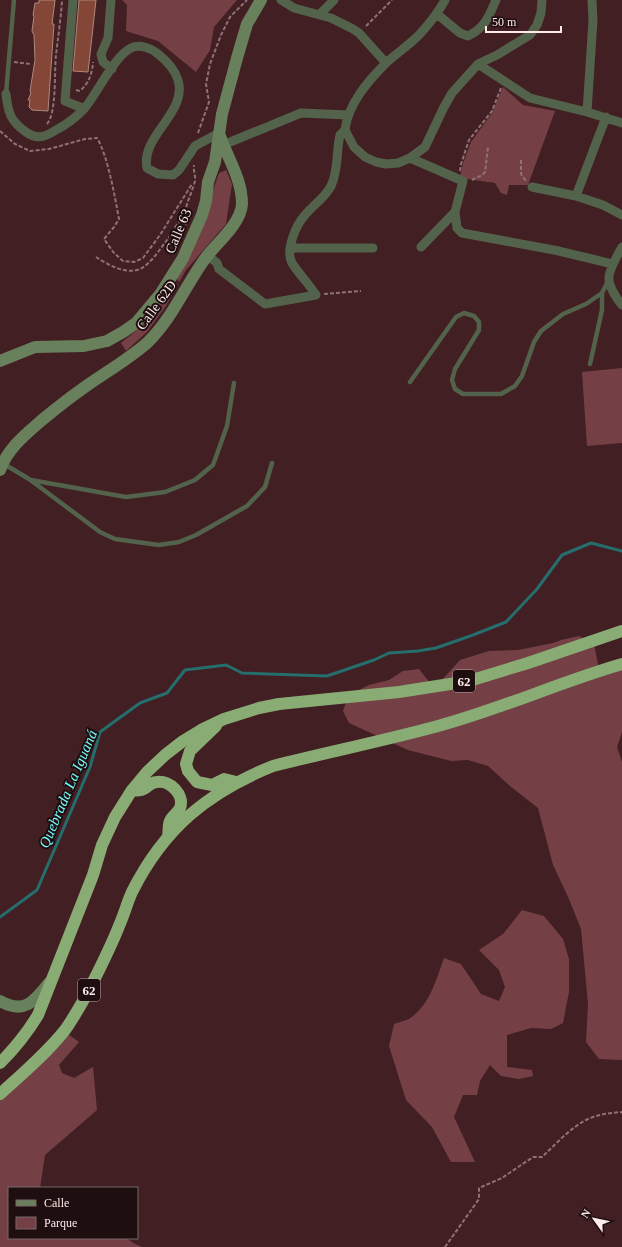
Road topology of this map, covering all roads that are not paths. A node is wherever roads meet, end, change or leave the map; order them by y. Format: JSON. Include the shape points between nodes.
{"nodes":[{"id":1,"x":14,"y":0,"type":"edge"},
{"id":2,"x":73,"y":0,"type":"edge"},
{"id":3,"x":112,"y":0,"type":"edge"},
{"id":4,"x":260,"y":0,"type":"edge"},
{"id":5,"x":281,"y":0,"type":"edge"},
{"id":6,"x":334,"y":0,"type":"edge"},
{"id":7,"x":445,"y":0,"type":"edge"},
{"id":8,"x":496,"y":0,"type":"edge"},
{"id":9,"x":542,"y":0,"type":"edge"},
{"id":10,"x":592,"y":0,"type":"edge"},
{"id":11,"x":320,"y":14,"type":"junction"},
{"id":12,"x":437,"y":14,"type":"junction"},
{"id":13,"x":386,"y":63,"type":"junction"},
{"id":14,"x":478,"y":64,"type":"junction"},
{"id":15,"x":112,"y":69,"type":"junction"},
{"id":16,"x":6,"y":94,"type":"joint"},
{"id":17,"x":83,"y":110,"type":"junction"},
{"id":18,"x":587,"y":112,"type":"junction"},
{"id":19,"x":348,"y":115,"type":"junction"},
{"id":20,"x":606,"y":117,"type":"junction"},
{"id":21,"x":622,"y":123,"type":"edge"},
{"id":22,"x":345,"y":130,"type":"junction"},
{"id":23,"x":221,"y":139,"type":"junction"},
{"id":24,"x":410,"y":158,"type":"junction"},
{"id":25,"x":532,"y":187,"type":"road end"},
{"id":26,"x":576,"y":196,"type":"junction"},
{"id":27,"x":455,"y":212,"type":"junction"},
{"id":28,"x":622,"y":215,"type":"edge"},
{"id":29,"x":421,"y":247,"type":"dead end"},
{"id":30,"x":622,"y":247,"type":"edge"},
{"id":31,"x":290,"y":248,"type":"junction"},
{"id":32,"x":373,"y":248,"type":"dead end"},
{"id":33,"x":207,"y":255,"type":"junction"},
{"id":34,"x":613,"y":264,"type":"junction"},
{"id":35,"x":609,"y":279,"type":"junction"},
{"id":36,"x":602,"y":293,"type":"junction"},
{"id":37,"x":622,"y":305,"type":"edge"},
{"id":38,"x":0,"y":361,"type":"edge"},
{"id":39,"x":590,"y":364,"type":"dead end"},
{"id":40,"x":410,"y":382,"type":"dead end"},
{"id":41,"x":234,"y":383,"type":"dead end"},
{"id":42,"x":272,"y":463,"type":"dead end"},
{"id":43,"x":1,"y":467,"type":"edge"},
{"id":44,"x":29,"y":479,"type":"junction"},
{"id":45,"x":622,"y":631,"type":"edge"},
{"id":46,"x":622,"y":664,"type":"edge"},
{"id":47,"x":224,"y":719,"type":"junction"},
{"id":48,"x":236,"y":782,"type":"junction"},
{"id":49,"x":132,"y":790,"type":"junction"},
{"id":50,"x":168,"y":836,"type":"junction"},
{"id":51,"x":54,"y":976,"type":"junction"},
{"id":52,"x":0,"y":1001,"type":"edge"},
{"id":53,"x":0,"y":1063,"type":"edge"},
{"id":54,"x":0,"y":1094,"type":"edge"}],
"edges":[{"from":1,"to":16,"type":"lane"},
{"from":2,"to":17,"type":"street","via":[[65,101]]},
{"from":3,"to":15,"type":"street","via":[[108,38],[101,54],[103,62]]},
{"from":4,"to":23,"type":"main road","name":"Calle 63","via":[[244,32],[222,114]]},
{"from":5,"to":11,"type":"street","via":[[294,8]]},
{"from":6,"to":11,"type":"street"},
{"from":7,"to":12,"type":"street"},
{"from":8,"to":12,"type":"street","via":[[487,21],[477,32],[468,36]]},
{"from":9,"to":14,"type":"street","via":[[537,25],[530,35]]},
{"from":10,"to":18,"type":"street"},
{"from":11,"to":13,"type":"street","via":[[359,33]]},
{"from":12,"to":13,"type":"street","via":[[419,35]]},
{"from":13,"to":19,"type":"street","via":[[361,93]]},
{"from":14,"to":18,"type":"street","via":[[530,98]]},
{"from":14,"to":24,"type":"street","via":[[452,93],[425,147]]},
{"from":15,"to":17,"type":"street"},
{"from":15,"to":23,"type":"street","via":[[131,48],[141,46],[150,48],[166,61],[178,79],[180,95],[151,145],[145,160],[147,168],[158,174],[173,175],[195,146]]},
{"from":16,"to":17,"type":"street","via":[[7,109],[13,122],[34,136],[48,136]]},
{"from":18,"to":20,"type":"street"},
{"from":19,"to":22,"type":"street"},
{"from":19,"to":23,"type":"street","via":[[301,113]]},
{"from":20,"to":21,"type":"street"},
{"from":20,"to":26,"type":"street"},
{"from":22,"to":24,"type":"street","via":[[354,147],[365,157],[376,162],[398,163]]},
{"from":22,"to":31,"type":"street","via":[[340,134],[337,165],[331,185],[322,200],[305,215],[295,230]]},
{"from":23,"to":33,"type":"main road","name":"Calle 62D","via":[[239,181],[242,204],[234,225]]},
{"from":23,"to":38,"type":"main road","name":"Calle 63","via":[[208,182],[202,215],[188,249],[161,293],[136,323],[115,337],[98,344],[35,347]]},
{"from":24,"to":27,"type":"street","via":[[460,181]]},
{"from":25,"to":26,"type":"street"},
{"from":26,"to":28,"type":"street"},
{"from":27,"to":29,"type":"street"},
{"from":27,"to":34,"type":"street","via":[[457,228],[462,232]]},
{"from":30,"to":34,"type":"street"},
{"from":31,"to":32,"type":"street"},
{"from":31,"to":33,"type":"street","via":[[291,262],[316,295],[265,304],[219,269],[217,263]]},
{"from":33,"to":43,"type":"main road","name":"Calle 62D","via":[[170,315],[147,343],[54,410],[12,449]]},
{"from":34,"to":35,"type":"street"},
{"from":35,"to":36,"type":"lane"},
{"from":35,"to":37,"type":"street","via":[[614,294]]},
{"from":36,"to":39,"type":"lane","via":[[602,310]]},
{"from":36,"to":40,"type":"lane","via":[[586,304],[563,314],[541,331],[534,342],[522,376],[515,386],[501,394],[463,394],[455,389],[452,380],[455,369],[479,330],[479,322],[474,316],[464,313],[456,317]]},
{"from":41,"to":44,"type":"lane","via":[[227,426],[213,465],[195,480],[165,492],[126,497]]},
{"from":42,"to":44,"type":"lane","via":[[265,487],[247,506],[196,535],[179,542],[158,545],[116,539],[100,532]]},
{"from":43,"to":44,"type":"lane"},
{"from":45,"to":47,"type":"highway","number":"62","via":[[480,678],[399,692],[279,704]]},
{"from":46,"to":48,"type":"highway","number":"62","via":[[439,726],[273,766]]},
{"from":47,"to":48,"type":"highway","via":[[190,751],[186,764],[197,782],[212,786],[224,780]]},
{"from":47,"to":49,"type":"highway","number":"62","via":[[177,745],[147,772]]},
{"from":48,"to":50,"type":"highway","number":"62","via":[[211,797]]},
{"from":49,"to":50,"type":"highway","via":[[142,790],[150,784],[164,782],[177,791],[180,808],[170,821]]},
{"from":49,"to":51,"type":"highway","number":"62","via":[[115,817],[102,846]]},
{"from":50,"to":54,"type":"highway","number":"62","via":[[132,893],[120,925],[80,1007],[65,1030]]},
{"from":51,"to":52,"type":"main road","via":[[37,999],[27,1005],[15,1008]]},
{"from":51,"to":53,"type":"highway","number":"62","via":[[26,1035]]}]}
